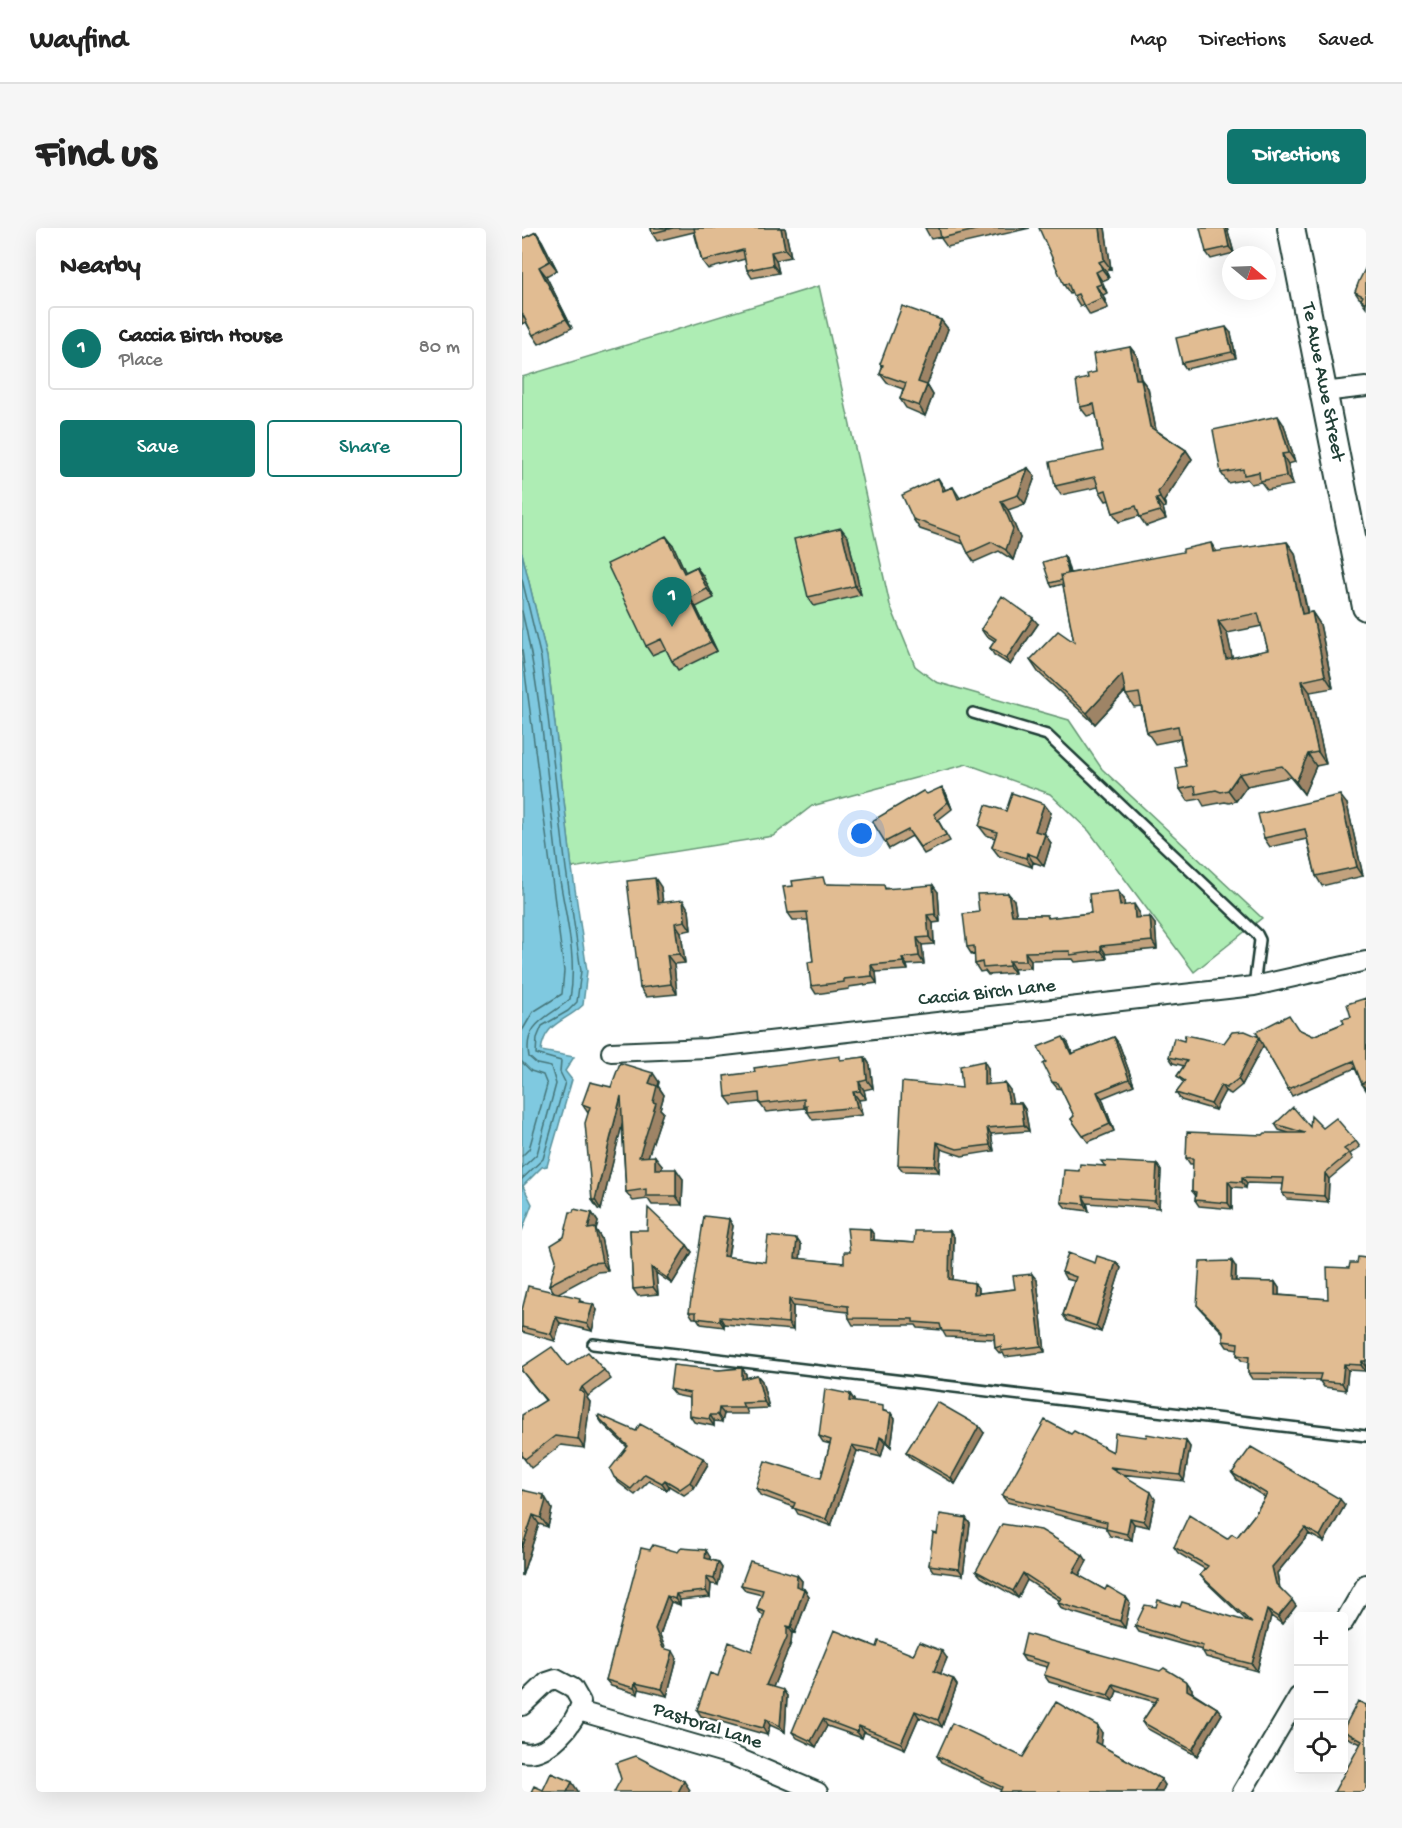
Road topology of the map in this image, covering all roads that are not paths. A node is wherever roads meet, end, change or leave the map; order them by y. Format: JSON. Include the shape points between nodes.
{"nodes":[{"id":1,"x":1291,"y":228,"type":"edge"},
{"id":2,"x":1366,"y":387,"type":"edge"},
{"id":3,"x":1323,"y":392,"type":"junction"},
{"id":4,"x":1366,"y":607,"type":"edge"},
{"id":5,"x":974,"y":713,"type":"dead end"},
{"id":6,"x":1366,"y":961,"type":"edge"},
{"id":7,"x":1254,"y":986,"type":"junction"},
{"id":8,"x":611,"y":1052,"type":"dead end"},
{"id":9,"x":593,"y":1344,"type":"dead end"},
{"id":10,"x":1366,"y":1436,"type":"edge"},
{"id":11,"x":1366,"y":1584,"type":"edge"},
{"id":12,"x":1348,"y":1615,"type":"edge"},
{"id":13,"x":1294,"y":1705,"type":"edge"},
{"id":14,"x":522,"y":1706,"type":"edge"},
{"id":15,"x":579,"y":1711,"type":"junction"},
{"id":16,"x":522,"y":1752,"type":"edge"},
{"id":17,"x":818,"y":1792,"type":"edge"},
{"id":18,"x":1242,"y":1792,"type":"edge"}],
"edges":[{"from":1,"to":3,"type":"main road","name":"Te Awe Awe Street"},
{"from":2,"to":3,"type":"street"},
{"from":3,"to":4,"type":"main road","name":"Te Awe Awe Street"},
{"from":5,"to":7,"type":"lane","via":[[1047,735],[1257,934],[1260,940]]},
{"from":6,"to":7,"type":"street","name":"Caccia Birch Lane"},
{"from":7,"to":8,"type":"street","name":"Caccia Birch Lane","via":[[707,1048]]},
{"from":9,"to":10,"type":"lane"},
{"from":11,"to":12,"type":"street"},
{"from":13,"to":18,"type":"street"},
{"from":14,"to":15,"type":"street","via":[[547,1682],[556,1679],[578,1694]]},
{"from":15,"to":16,"type":"street","via":[[554,1741],[533,1753]]},
{"from":15,"to":17,"type":"street","name":"Pastoral Lane","via":[[731,1755]]}]}
